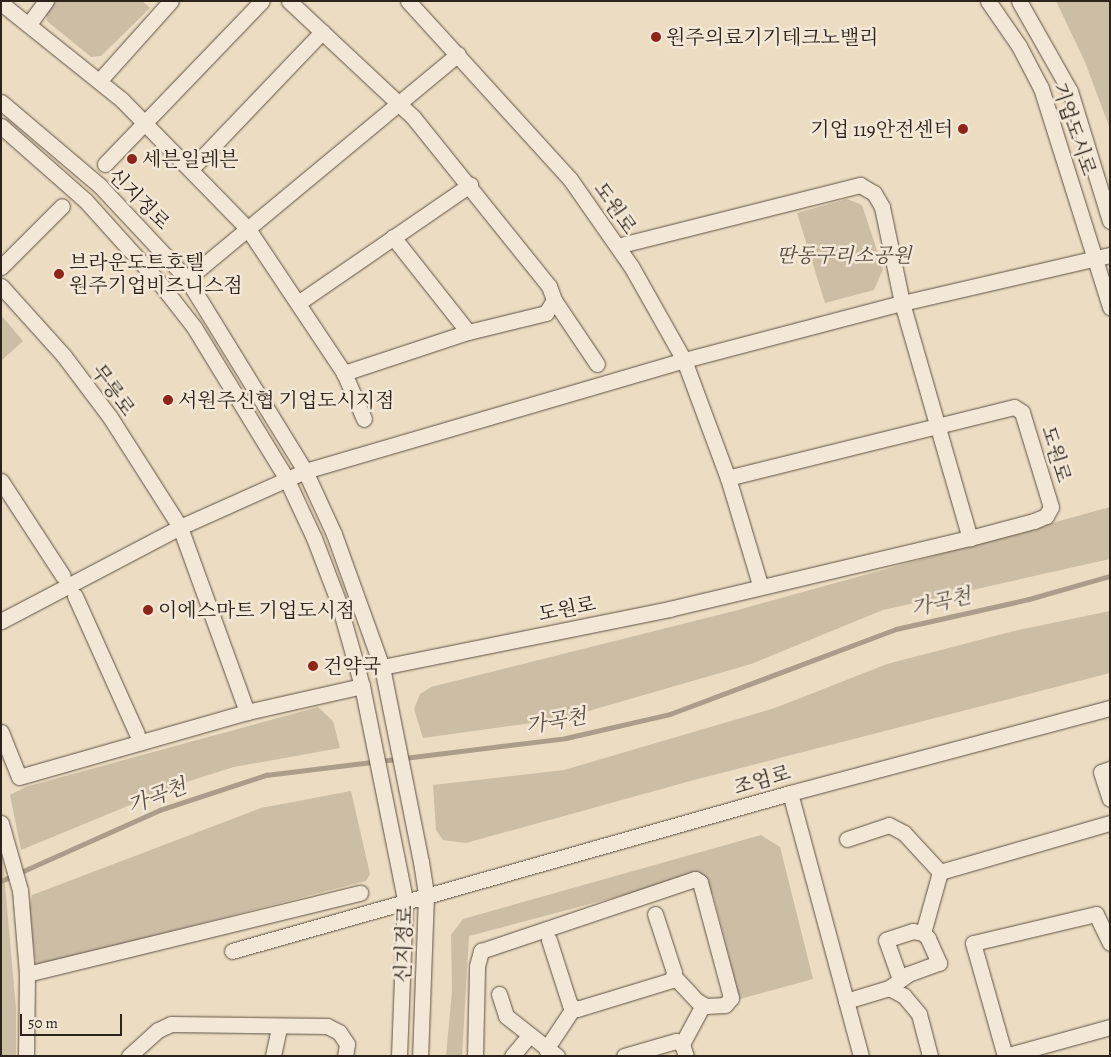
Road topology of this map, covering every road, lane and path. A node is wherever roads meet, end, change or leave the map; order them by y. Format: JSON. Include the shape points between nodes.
{"nodes":[{"id":1,"x":46,"y":1,"type":"edge"},
{"id":2,"x":170,"y":1,"type":"edge"},
{"id":3,"x":262,"y":1,"type":"edge"},
{"id":4,"x":289,"y":1,"type":"edge"},
{"id":5,"x":408,"y":1,"type":"edge"},
{"id":6,"x":988,"y":1,"type":"edge"},
{"id":7,"x":1019,"y":1,"type":"edge"},
{"id":8,"x":1,"y":3,"type":"edge"},
{"id":9,"x":29,"y":24,"type":"junction"},
{"id":10,"x":322,"y":32,"type":"junction"},
{"id":11,"x":458,"y":54,"type":"junction"},
{"id":12,"x":100,"y":80,"type":"junction"},
{"id":13,"x":1,"y":102,"type":"edge"},
{"id":14,"x":400,"y":104,"type":"junction"},
{"id":15,"x":1,"y":126,"type":"edge"},
{"id":16,"x":150,"y":126,"type":"junction"},
{"id":17,"x":106,"y":164,"type":"dead end"},
{"id":18,"x":191,"y":169,"type":"junction"},
{"id":19,"x":470,"y":185,"type":"junction"},
{"id":20,"x":62,"y":206,"type":"dead end"},
{"id":21,"x":1110,"y":220,"type":"edge"},
{"id":22,"x":248,"y":229,"type":"junction"},
{"id":23,"x":393,"y":237,"type":"junction"},
{"id":24,"x":617,"y":246,"type":"junction"},
{"id":25,"x":1103,"y":257,"type":"edge"},
{"id":26,"x":1,"y":267,"type":"edge"},
{"id":27,"x":187,"y":279,"type":"junction"},
{"id":28,"x":1,"y":286,"type":"edge"},
{"id":29,"x":554,"y":300,"type":"junction"},
{"id":30,"x":298,"y":303,"type":"junction"},
{"id":31,"x":902,"y":303,"type":"junction"},
{"id":32,"x":1110,"y":308,"type":"edge"},
{"id":33,"x":468,"y":332,"type":"junction"},
{"id":34,"x":684,"y":360,"type":"junction"},
{"id":35,"x":597,"y":364,"type":"dead end"},
{"id":36,"x":344,"y":373,"type":"junction"},
{"id":37,"x":364,"y":419,"type":"dead end"},
{"id":38,"x":938,"y":425,"type":"junction"},
{"id":39,"x":305,"y":471,"type":"junction"},
{"id":40,"x":286,"y":478,"type":"junction"},
{"id":41,"x":728,"y":478,"type":"junction"},
{"id":42,"x":1,"y":481,"type":"edge"},
{"id":43,"x":180,"y":527,"type":"junction"},
{"id":44,"x":970,"y":538,"type":"junction"},
{"id":45,"x":63,"y":576,"type":"dead end"},
{"id":46,"x":760,"y":586,"type":"junction"},
{"id":47,"x":75,"y":596,"type":"dead end"},
{"id":48,"x":1,"y":621,"type":"edge"},
{"id":49,"x":382,"y":667,"type":"junction"},
{"id":50,"x":362,"y":686,"type":"junction"},
{"id":51,"x":1110,"y":708,"type":"edge"},
{"id":52,"x":247,"y":712,"type":"junction"},
{"id":53,"x":1,"y":732,"type":"edge"},
{"id":54,"x":137,"y":734,"type":"dead end"},
{"id":55,"x":1110,"y":769,"type":"edge"},
{"id":56,"x":790,"y":792,"type":"junction"},
{"id":57,"x":1110,"y":799,"type":"edge"},
{"id":58,"x":1110,"y":822,"type":"edge"},
{"id":59,"x":1,"y":823,"type":"edge"},
{"id":60,"x":847,"y":839,"type":"dead end"},
{"id":61,"x":940,"y":872,"type":"junction"},
{"id":62,"x":360,"y":893,"type":"dead end"},
{"id":63,"x":426,"y":895,"type":"junction"},
{"id":64,"x":405,"y":900,"type":"junction"},
{"id":65,"x":654,"y":914,"type":"dead end"},
{"id":66,"x":923,"y":933,"type":"junction"},
{"id":67,"x":549,"y":940,"type":"dead end"},
{"id":68,"x":1110,"y":943,"type":"edge"},
{"id":69,"x":232,"y":951,"type":"dead end"},
{"id":70,"x":27,"y":974,"type":"junction"},
{"id":71,"x":674,"y":976,"type":"junction"},
{"id":72,"x":895,"y":984,"type":"junction"},
{"id":73,"x":499,"y":994,"type":"dead end"},
{"id":74,"x":846,"y":1001,"type":"junction"},
{"id":75,"x":703,"y":1005,"type":"junction"},
{"id":76,"x":574,"y":1007,"type":"junction"},
{"id":77,"x":279,"y":1027,"type":"junction"},
{"id":78,"x":1110,"y":1027,"type":"edge"},
{"id":79,"x":529,"y":1036,"type":"junction"},
{"id":80,"x":684,"y":1050,"type":"edge"},
{"id":81,"x":1048,"y":1050,"type":"edge"},
{"id":82,"x":552,"y":1052,"type":"edge"},
{"id":83,"x":131,"y":1055,"type":"edge"},
{"id":84,"x":26,"y":1056,"type":"edge"},
{"id":85,"x":273,"y":1056,"type":"edge"},
{"id":86,"x":345,"y":1056,"type":"edge"},
{"id":87,"x":399,"y":1056,"type":"edge"},
{"id":88,"x":420,"y":1056,"type":"edge"},
{"id":89,"x":475,"y":1056,"type":"edge"},
{"id":90,"x":512,"y":1056,"type":"edge"},
{"id":91,"x":624,"y":1056,"type":"edge"},
{"id":92,"x":861,"y":1056,"type":"edge"},
{"id":93,"x":930,"y":1056,"type":"edge"}],
"edges":[{"from":1,"to":9,"type":"street"},
{"from":2,"to":12,"type":"street"},
{"from":3,"to":16,"type":"street"},
{"from":4,"to":10,"type":"street"},
{"from":5,"to":11,"type":"street","name":"도원로"},
{"from":6,"to":25,"type":"street","name":"기업도시로","via":[[1019,46],[1041,88]]},
{"from":7,"to":21,"type":"street","name":"기업도시로","via":[[1070,91]]},
{"from":8,"to":9,"type":"street"},
{"from":9,"to":12,"type":"street"},
{"from":10,"to":14,"type":"street"},
{"from":10,"to":18,"type":"street"},
{"from":11,"to":14,"type":"street"},
{"from":11,"to":24,"type":"street","name":"도원로","via":[[570,178]]},
{"from":12,"to":16,"type":"street"},
{"from":13,"to":27,"type":"street","name":"신지정로","via":[[100,186]]},
{"from":14,"to":19,"type":"street"},
{"from":14,"to":22,"type":"street"},
{"from":15,"to":40,"type":"street","name":"신지정로","via":[[85,200],[158,281],[194,327]]},
{"from":16,"to":17,"type":"street"},
{"from":16,"to":18,"type":"street"},
{"from":18,"to":22,"type":"street"},
{"from":19,"to":23,"type":"street"},
{"from":19,"to":29,"type":"street","via":[[549,286]]},
{"from":20,"to":26,"type":"street"},
{"from":22,"to":27,"type":"street"},
{"from":22,"to":30,"type":"street"},
{"from":23,"to":30,"type":"street"},
{"from":23,"to":33,"type":"street"},
{"from":24,"to":31,"type":"street","via":[[860,185],[874,192],[882,207]]},
{"from":24,"to":34,"type":"street","name":"도원로"},
{"from":25,"to":31,"type":"street"},
{"from":25,"to":32,"type":"street","name":"기업도시로"},
{"from":27,"to":39,"type":"street","name":"신지정로"},
{"from":28,"to":43,"type":"street","name":"무릉로","via":[[64,356],[110,417]]},
{"from":29,"to":33,"type":"street","via":[[546,313]]},
{"from":29,"to":35,"type":"street"},
{"from":30,"to":36,"type":"street"},
{"from":31,"to":34,"type":"street"},
{"from":31,"to":38,"type":"street"},
{"from":33,"to":36,"type":"street"},
{"from":34,"to":39,"type":"street"},
{"from":34,"to":41,"type":"street","name":"도원로"},
{"from":36,"to":37,"type":"street"},
{"from":38,"to":41,"type":"street","name":"도원로"},
{"from":38,"to":44,"type":"street"},
{"from":38,"to":44,"type":"street","name":"도원로","via":[[1004,408],[1014,407],[1022,412],[1051,507],[1046,516],[1034,521]]},
{"from":39,"to":40,"type":"street"},
{"from":39,"to":49,"type":"street","name":"신지정로","via":[[334,534]]},
{"from":40,"to":43,"type":"street"},
{"from":40,"to":50,"type":"street","name":"신지정로","via":[[338,601]]},
{"from":41,"to":46,"type":"street","name":"도원로"},
{"from":42,"to":45,"type":"street"},
{"from":43,"to":48,"type":"street"},
{"from":43,"to":52,"type":"street","name":"무릉로"},
{"from":44,"to":46,"type":"street","name":"도원로"},
{"from":46,"to":49,"type":"street","name":"도원로","via":[[669,609]]},
{"from":47,"to":54,"type":"street"},
{"from":49,"to":63,"type":"street","name":"신지정로"},
{"from":50,"to":52,"type":"street"},
{"from":50,"to":64,"type":"street","name":"신지정로"},
{"from":51,"to":56,"type":"street","name":"조엄로"},
{"from":52,"to":53,"type":"street","via":[[19,777]]},
{"from":55,"to":57,"type":"street","via":[[1101,772]]},
{"from":56,"to":63,"type":"street","name":"조엄로"},
{"from":56,"to":74,"type":"street"},
{"from":58,"to":61,"type":"street"},
{"from":59,"to":70,"type":"street","via":[[20,890]]},
{"from":60,"to":61,"type":"street","via":[[889,826],[904,833]]},
{"from":61,"to":66,"type":"street"},
{"from":62,"to":70,"type":"street"},
{"from":63,"to":64,"type":"street","name":"조엄로"},
{"from":63,"to":88,"type":"street","name":"신지정로"},
{"from":64,"to":69,"type":"street","name":"조엄로"},
{"from":64,"to":87,"type":"street","name":"신지정로"},
{"from":65,"to":71,"type":"street"},
{"from":66,"to":72,"type":"street","via":[[939,963]]},
{"from":66,"to":72,"type":"street","via":[[913,931],[886,940]]},
{"from":67,"to":76,"type":"street","via":[[570,1005]]},
{"from":68,"to":81,"type":"street","via":[[1096,914],[973,943],[1005,1056]]},
{"from":70,"to":84,"type":"street"},
{"from":71,"to":75,"type":"street"},
{"from":71,"to":76,"type":"street","via":[[672,980]]},
{"from":72,"to":74,"type":"street"},
{"from":72,"to":93,"type":"street","via":[[919,1014]]},
{"from":73,"to":79,"type":"street","via":[[506,1016]]},
{"from":74,"to":92,"type":"street"},
{"from":75,"to":80,"type":"street"},
{"from":75,"to":89,"type":"street","via":[[726,1004],[731,998],[700,882],[694,880],[481,951],[477,966]]},
{"from":76,"to":82,"type":"street"},
{"from":77,"to":83,"type":"street","via":[[171,1024]]},
{"from":77,"to":85,"type":"street"},
{"from":77,"to":86,"type":"street","via":[[327,1026],[339,1032],[347,1044]]},
{"from":78,"to":81,"type":"street"},
{"from":79,"to":82,"type":"street"},
{"from":79,"to":90,"type":"street"},
{"from":80,"to":91,"type":"street","via":[[676,1041]]}]}
